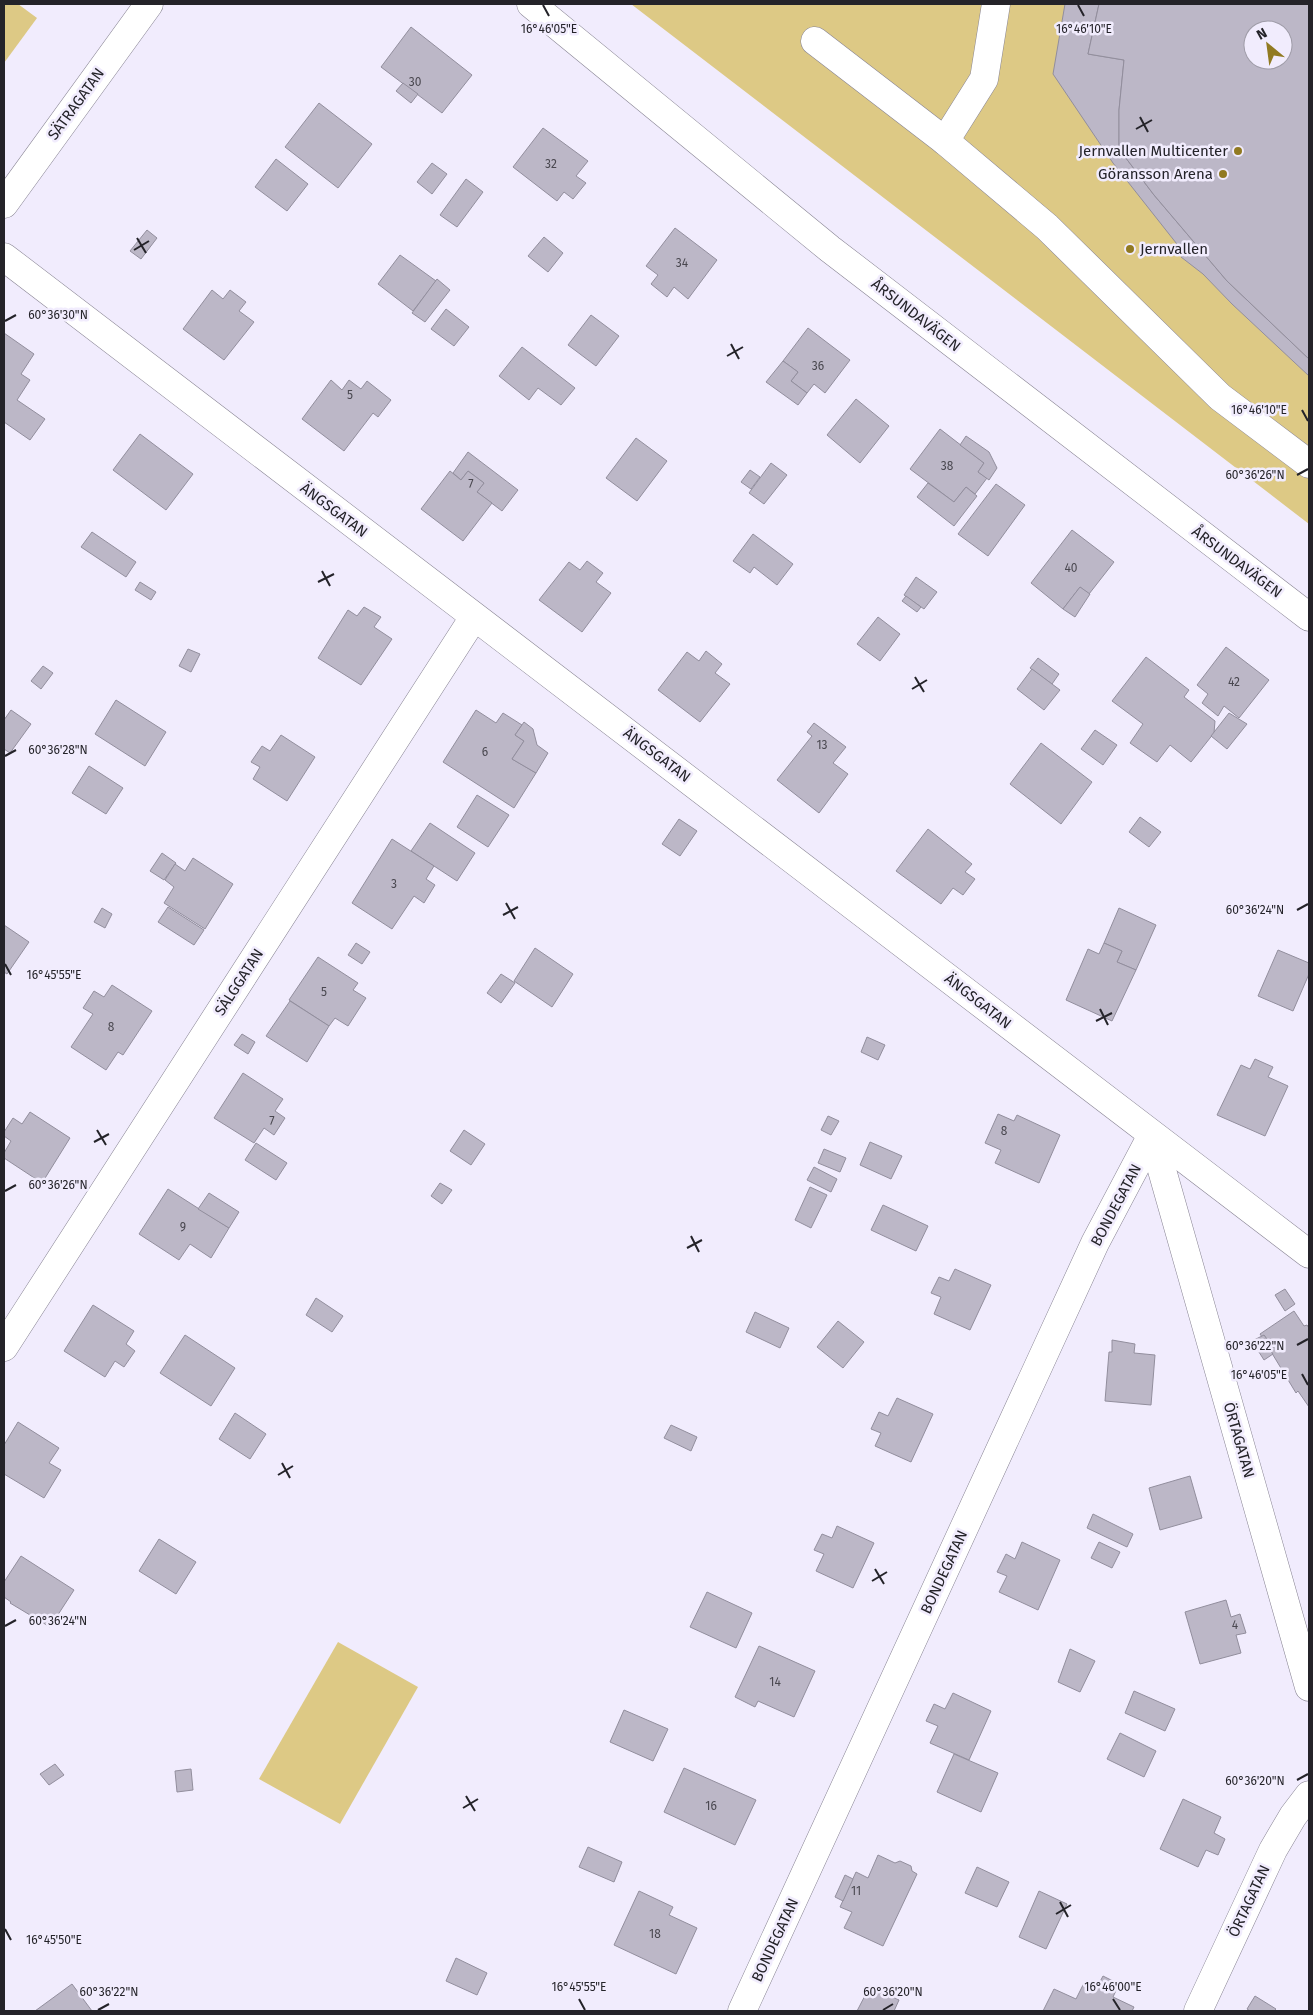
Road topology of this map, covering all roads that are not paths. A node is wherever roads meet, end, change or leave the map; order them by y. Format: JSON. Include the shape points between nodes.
{"nodes":[{"id":1,"x":149,"y":4,"type":"edge"},
{"id":2,"x":531,"y":4,"type":"edge"},
{"id":3,"x":996,"y":4,"type":"edge"},
{"id":4,"x":815,"y":41,"type":"dead end"},
{"id":5,"x":945,"y":141,"type":"junction"},
{"id":6,"x":4,"y":204,"type":"edge"},
{"id":7,"x":4,"y":257,"type":"edge"},
{"id":8,"x":1309,"y":464,"type":"edge"},
{"id":9,"x":474,"y":617,"type":"junction"},
{"id":10,"x":1309,"y":617,"type":"edge"},
{"id":11,"x":1152,"y":1135,"type":"junction"},
{"id":12,"x":1309,"y":1254,"type":"edge"},
{"id":13,"x":4,"y":1347,"type":"edge"},
{"id":14,"x":1309,"y":1687,"type":"edge"},
{"id":15,"x":1309,"y":1795,"type":"edge"},
{"id":16,"x":742,"y":2011,"type":"edge"},
{"id":17,"x":1198,"y":2011,"type":"edge"}],
"edges":[{"from":1,"to":6,"type":"street","name":"SÄTRAGATAN"},
{"from":2,"to":10,"type":"street","name":"ÅRSUNDAVÄGEN","via":[[830,249]]},
{"from":3,"to":5,"type":"street","via":[[984,79]]},
{"from":4,"to":5,"type":"street"},
{"from":5,"to":8,"type":"street","via":[[1047,227],[1220,397]]},
{"from":7,"to":9,"type":"street","name":"ÄNGSGATAN"},
{"from":9,"to":11,"type":"street","name":"ÄNGSGATAN","via":[[740,817]]},
{"from":9,"to":13,"type":"street","name":"SÄLGGATAN"},
{"from":11,"to":12,"type":"street","name":"ÄNGSGATAN"},
{"from":11,"to":14,"type":"street","name":"ÖRTAGATAN"},
{"from":11,"to":16,"type":"street","name":"BONDEGATAN","via":[[1095,1243]]},
{"from":15,"to":17,"type":"street","name":"ÖRTAGATAN","via":[[1273,1850]]}]}
